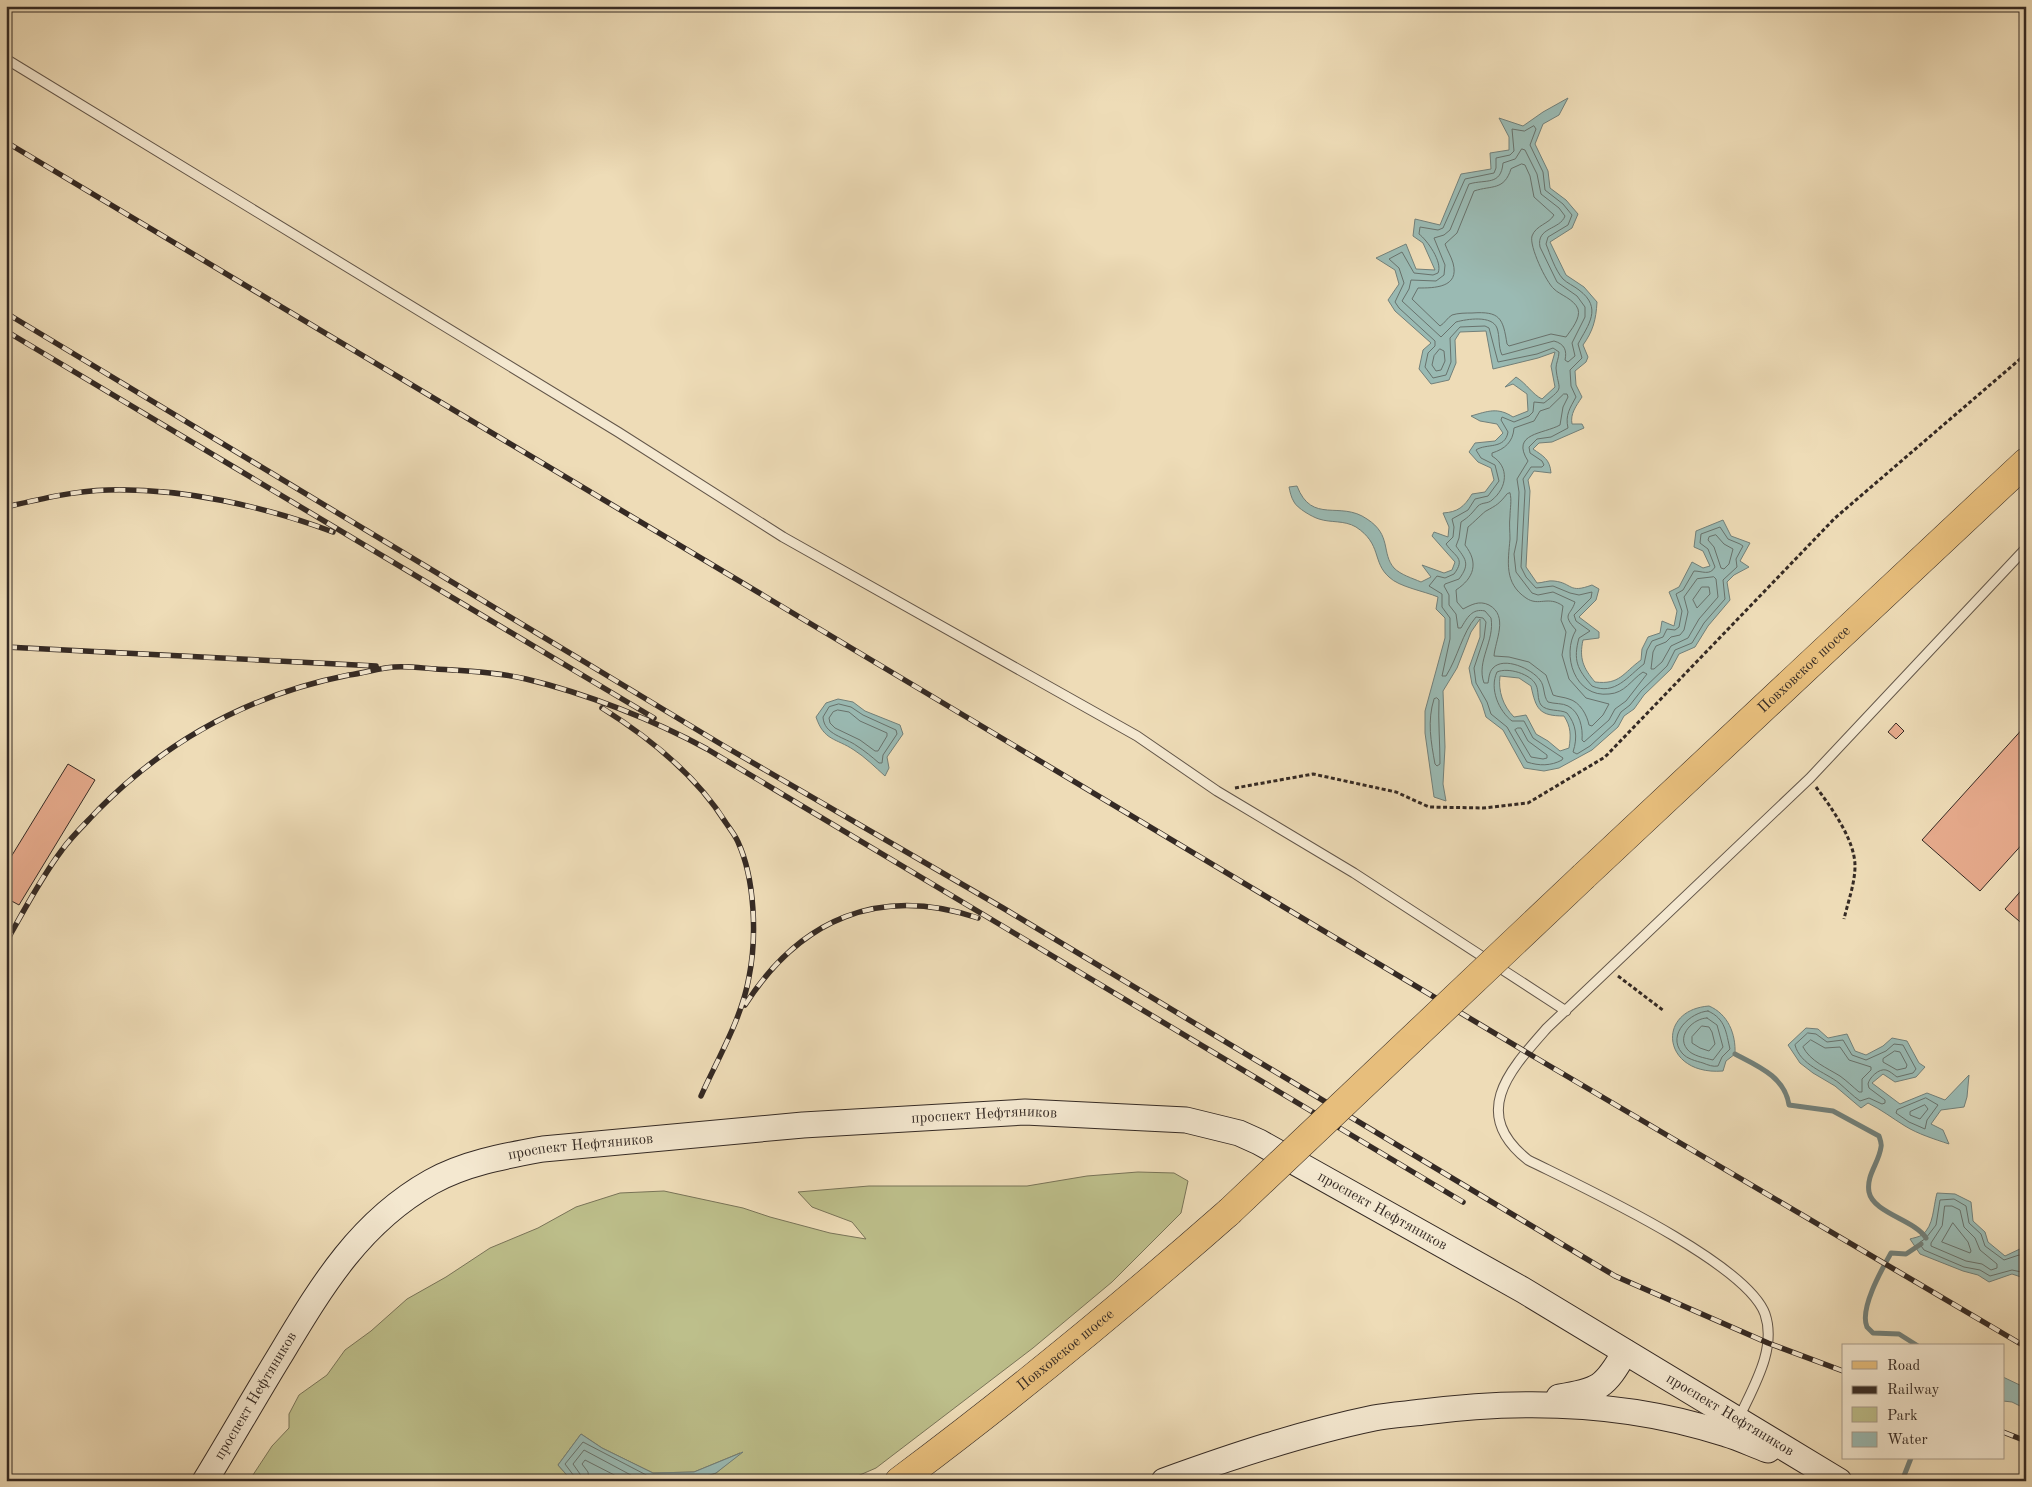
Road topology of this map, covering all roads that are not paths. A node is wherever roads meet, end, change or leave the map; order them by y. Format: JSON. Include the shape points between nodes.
{"nodes":[{"id":1,"x":6,"y":59,"type":"edge"},
{"id":2,"x":2026,"y":462,"type":"edge"},
{"id":3,"x":2026,"y":548,"type":"edge"},
{"id":4,"x":1566,"y":1011,"type":"junction"},
{"id":5,"x":1625,"y":1352,"type":"junction"},
{"id":6,"x":1502,"y":1405,"type":"junction"},
{"id":7,"x":1739,"y":1418,"type":"junction"},
{"id":8,"x":1834,"y":1478,"type":"edge"},
{"id":9,"x":205,"y":1481,"type":"edge"},
{"id":10,"x":899,"y":1481,"type":"edge"},
{"id":11,"x":1164,"y":1481,"type":"edge"}],
"edges":[{"from":1,"to":4,"type":"lane","via":[[609,427],[784,538],[1137,736],[1217,791],[1354,873]]},
{"from":2,"to":10,"type":"main road","name":"Повховское шоссе","bridge":true,"via":[[1229,1212],[1040,1373]]},
{"from":3,"to":4,"type":"lane","via":[[1810,778]]},
{"from":4,"to":7,"type":"lane","via":[[1547,1028],[1504,1082],[1499,1098],[1503,1133],[1513,1148],[1528,1160],[1688,1245],[1754,1295],[1764,1313],[1768,1343],[1762,1368]]},
{"from":5,"to":6,"type":"main road","via":[[1609,1378],[1596,1389]]},
{"from":5,"to":7,"type":"main road","name":"проспект Нефтяников"},
{"from":5,"to":9,"type":"main road","name":"проспект Нефтяников","via":[[1523,1290],[1280,1153],[1240,1133],[1213,1125],[1186,1120],[1025,1112],[593,1144],[501,1156],[467,1167],[432,1181],[404,1199],[370,1228],[345,1256],[314,1300]]},
{"from":6,"to":8,"type":"main road","name":"проспект Нефтяников","via":[[1576,1406],[1636,1412],[1683,1422],[1726,1434]]},
{"from":6,"to":11,"type":"main road","name":"проспект Нефтяников","via":[[1376,1418],[1289,1438]]},
{"from":7,"to":8,"type":"main road","name":"проспект Нефтяников"}]}
